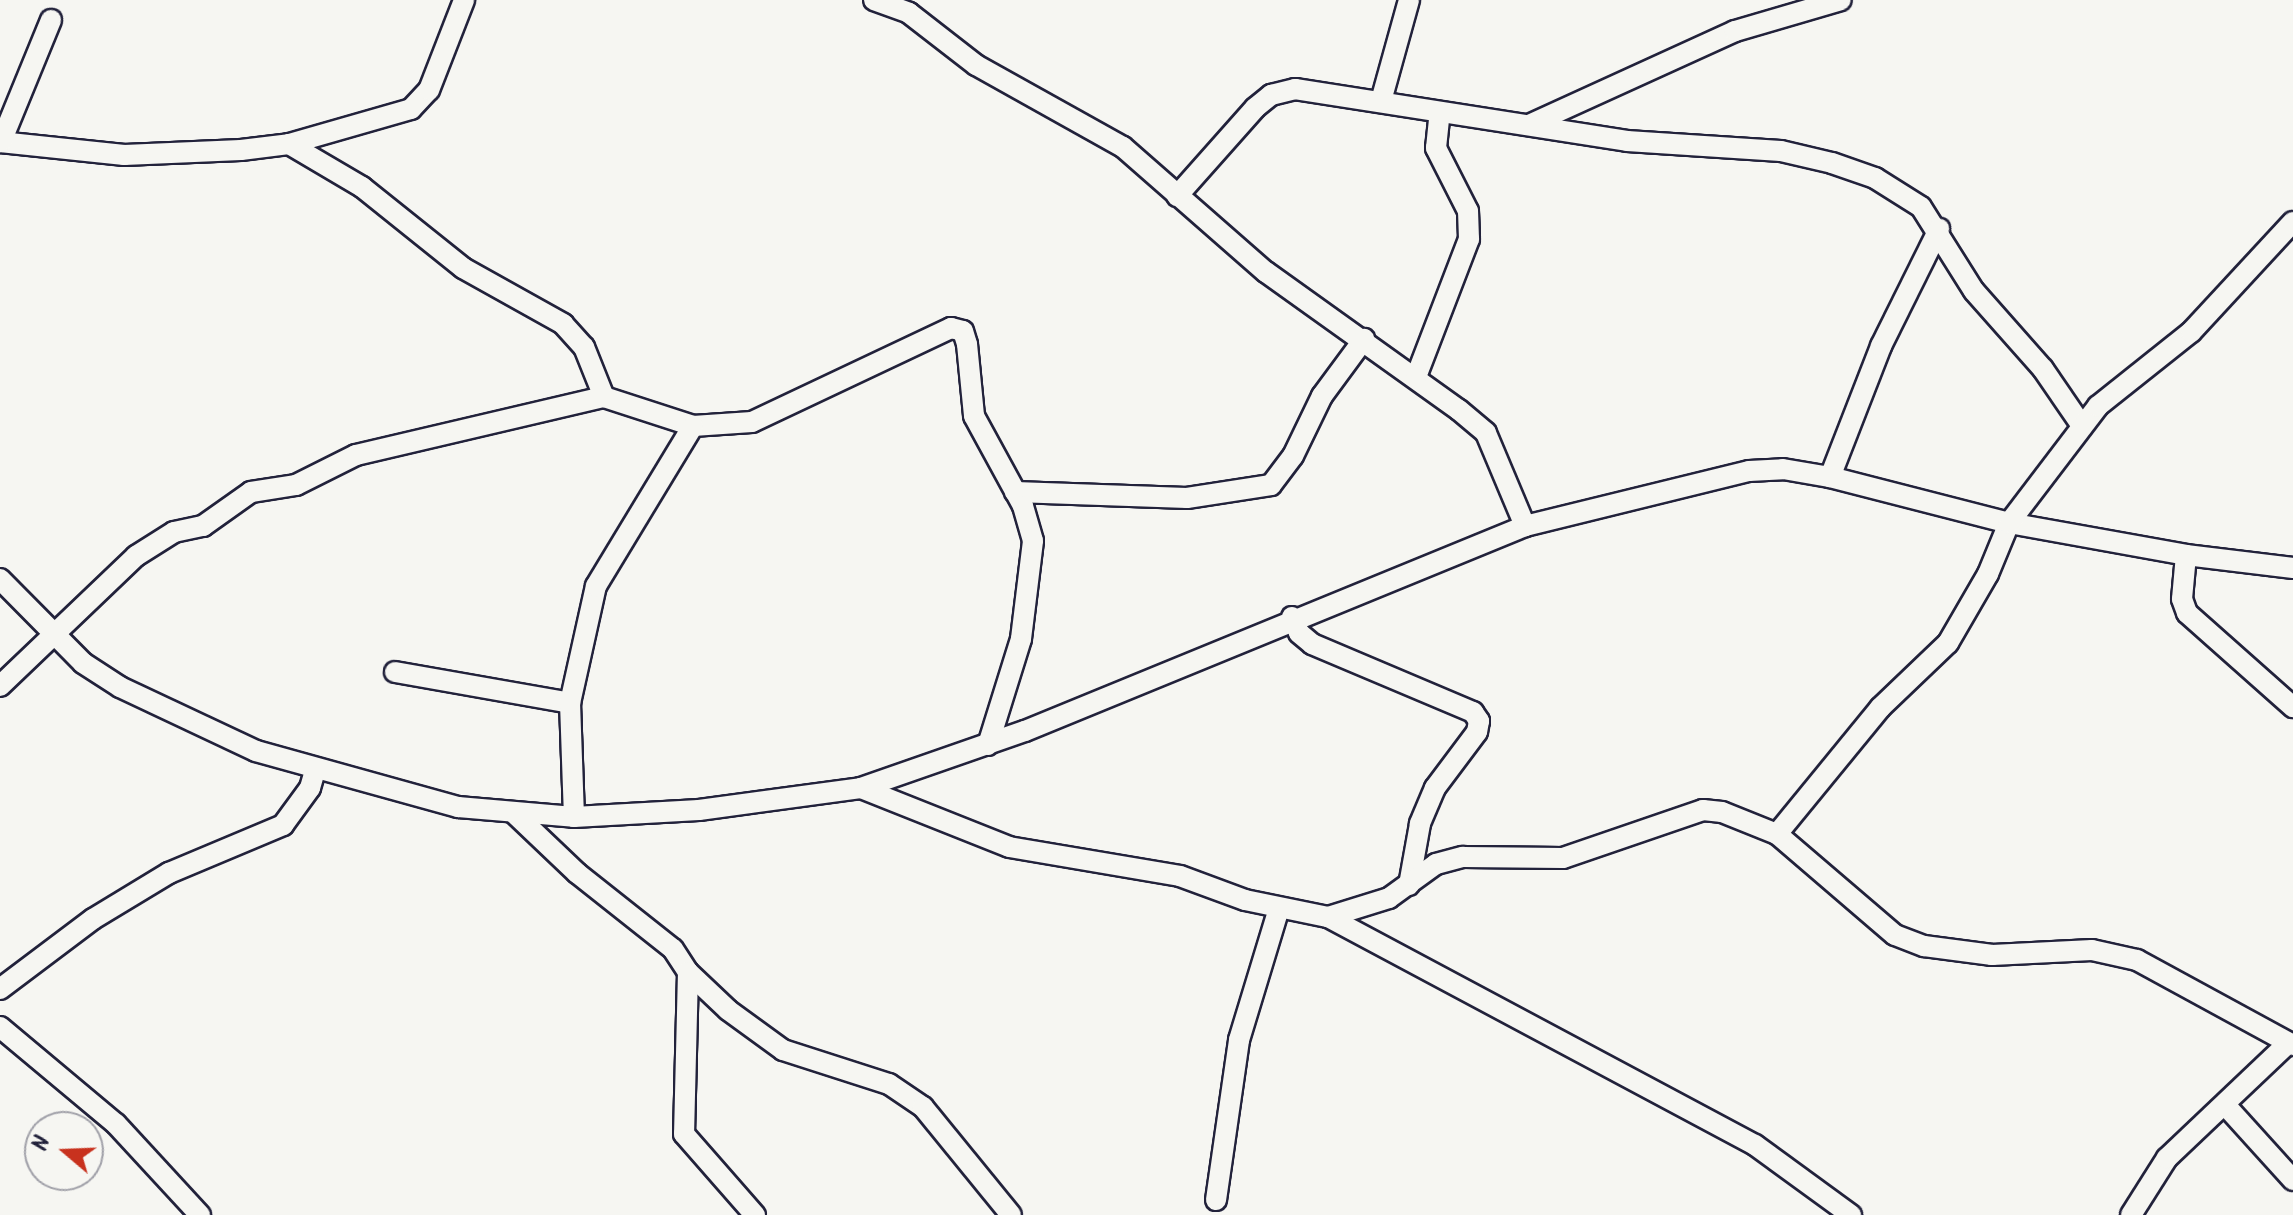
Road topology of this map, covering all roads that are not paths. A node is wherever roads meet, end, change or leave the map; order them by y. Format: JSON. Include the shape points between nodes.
{"nodes":[{"id":1,"x":464,"y":0,"type":"edge"},
{"id":2,"x":874,"y":0,"type":"edge"},
{"id":3,"x":1409,"y":0,"type":"edge"},
{"id":4,"x":1841,"y":0,"type":"edge"},
{"id":5,"x":51,"y":20,"type":"dead end"},
{"id":6,"x":1381,"y":101,"type":"junction"},
{"id":7,"x":1440,"y":112,"type":"junction"},
{"id":8,"x":1531,"y":124,"type":"junction"},
{"id":9,"x":1,"y":142,"type":"edge"},
{"id":10,"x":289,"y":144,"type":"junction"},
{"id":11,"x":1177,"y":196,"type":"junction"},
{"id":12,"x":2293,"y":222,"type":"edge"},
{"id":13,"x":1939,"y":229,"type":"junction"},
{"id":14,"x":1364,"y":339,"type":"junction"},
{"id":15,"x":1416,"y":377,"type":"junction"},
{"id":16,"x":604,"y":397,"type":"junction"},
{"id":17,"x":693,"y":426,"type":"junction"},
{"id":18,"x":2082,"y":426,"type":"junction"},
{"id":19,"x":1830,"y":477,"type":"junction"},
{"id":20,"x":1015,"y":492,"type":"junction"},
{"id":21,"x":2009,"y":523,"type":"junction"},
{"id":22,"x":1525,"y":526,"type":"junction"},
{"id":23,"x":2186,"y":555,"type":"junction"},
{"id":24,"x":2293,"y":568,"type":"edge"},
{"id":25,"x":0,"y":579,"type":"edge"},
{"id":26,"x":1292,"y":617,"type":"junction"},
{"id":27,"x":56,"y":635,"type":"junction"},
{"id":28,"x":395,"y":672,"type":"dead end"},
{"id":29,"x":0,"y":686,"type":"edge"},
{"id":30,"x":570,"y":703,"type":"junction"},
{"id":31,"x":2293,"y":707,"type":"edge"},
{"id":32,"x":988,"y":745,"type":"junction"},
{"id":33,"x":315,"y":770,"type":"junction"},
{"id":34,"x":861,"y":788,"type":"junction"},
{"id":35,"x":515,"y":814,"type":"junction"},
{"id":36,"x":574,"y":817,"type":"junction"},
{"id":37,"x":1777,"y":834,"type":"junction"},
{"id":38,"x":1409,"y":885,"type":"junction"},
{"id":39,"x":1279,"y":908,"type":"junction"},
{"id":40,"x":1328,"y":917,"type":"junction"},
{"id":41,"x":688,"y":972,"type":"junction"},
{"id":42,"x":0,"y":989,"type":"edge"},
{"id":43,"x":0,"y":1027,"type":"edge"},
{"id":44,"x":2291,"y":1044,"type":"edge"},
{"id":45,"x":2226,"y":1106,"type":"junction"},
{"id":46,"x":2293,"y":1180,"type":"edge"},
{"id":47,"x":1216,"y":1200,"type":"dead end"},
{"id":48,"x":200,"y":1215,"type":"edge"},
{"id":49,"x":755,"y":1215,"type":"edge"},
{"id":50,"x":1011,"y":1215,"type":"edge"},
{"id":51,"x":1851,"y":1215,"type":"edge"},
{"id":52,"x":2131,"y":1215,"type":"edge"}],
"edges":[{"from":1,"to":10,"type":"street","via":[[420,103]]},
{"from":2,"to":11,"type":"street","via":[[909,13],[976,65],[1083,120],[1123,147]]},
{"from":3,"to":6,"type":"street"},
{"from":4,"to":8,"type":"street","via":[[1735,31]]},
{"from":5,"to":9,"type":"street"},
{"from":6,"to":7,"type":"street"},
{"from":6,"to":11,"type":"street","via":[[1295,89],[1271,95]]},
{"from":7,"to":8,"type":"street"},
{"from":7,"to":15,"type":"street","via":[[1436,148],[1468,211],[1469,239]]},
{"from":8,"to":13,"type":"street","via":[[1627,141],[1781,151],[1832,163],[1875,178],[1921,207]]},
{"from":9,"to":10,"type":"street","via":[[124,155]]},
{"from":10,"to":16,"type":"street","via":[[362,187],[463,268],[563,324],[584,347]]},
{"from":11,"to":14,"type":"street","via":[[1266,272]]},
{"from":12,"to":18,"type":"street","via":[[2191,332],[2098,406]]},
{"from":13,"to":18,"type":"street","via":[[1974,291],[2043,369]]},
{"from":13,"to":19,"type":"street","via":[[1881,346]]},
{"from":14,"to":15,"type":"street"},
{"from":14,"to":20,"type":"street","via":[[1322,396],[1293,456],[1271,485],[1187,498]]},
{"from":15,"to":22,"type":"street","via":[[1486,433]]},
{"from":16,"to":17,"type":"street"},
{"from":16,"to":27,"type":"street","via":[[356,455],[296,485],[251,492],[203,526],[157,540]]},
{"from":17,"to":20,"type":"street","via":[[752,422],[951,328],[963,331],[967,344],[974,416]]},
{"from":17,"to":30,"type":"street","via":[[596,586]]},
{"from":18,"to":21,"type":"street"},
{"from":19,"to":21,"type":"street"},
{"from":19,"to":22,"type":"street","via":[[1783,469],[1749,471]]},
{"from":20,"to":32,"type":"street","via":[[1033,541],[1030,593]]},
{"from":21,"to":23,"type":"street"},
{"from":21,"to":37,"type":"street","via":[[1988,574],[1948,643],[1880,708]]},
{"from":22,"to":26,"type":"street"},
{"from":23,"to":24,"type":"street"},
{"from":23,"to":31,"type":"street","via":[[2182,599],[2187,613]]},
{"from":25,"to":27,"type":"street"},
{"from":26,"to":32,"type":"street"},
{"from":26,"to":38,"type":"street","via":[[1312,644],[1473,712],[1479,721],[1477,732],[1435,788],[1413,848]]},
{"from":27,"to":29,"type":"street"},
{"from":27,"to":33,"type":"street","via":[[83,663],[120,687],[256,751]]},
{"from":28,"to":30,"type":"street"},
{"from":30,"to":36,"type":"street"},
{"from":32,"to":34,"type":"street"},
{"from":33,"to":35,"type":"street","via":[[458,807]]},
{"from":33,"to":42,"type":"street","via":[[310,788],[283,825],[169,873],[93,919]]},
{"from":34,"to":36,"type":"street","via":[[699,810]]},
{"from":34,"to":39,"type":"street","via":[[1009,847],[1180,876]]},
{"from":35,"to":36,"type":"street"},
{"from":35,"to":41,"type":"street","via":[[577,873],[673,949]]},
{"from":37,"to":38,"type":"street","via":[[1703,810],[1578,855],[1463,857],[1436,864]]},
{"from":37,"to":44,"type":"street","via":[[1895,935],[1924,946],[1992,955],[2092,950],[2137,960]]},
{"from":38,"to":40,"type":"street","via":[[1389,898]]},
{"from":39,"to":40,"type":"street"},
{"from":39,"to":47,"type":"street","via":[[1239,1040]]},
{"from":40,"to":51,"type":"street","via":[[1755,1145]]},
{"from":41,"to":49,"type":"street","via":[[684,1134]]},
{"from":41,"to":50,"type":"street","via":[[783,1050],[889,1084],[923,1107]]},
{"from":43,"to":48,"type":"street","via":[[126,1134]]},
{"from":44,"to":45,"type":"street"},
{"from":45,"to":46,"type":"street"},
{"from":45,"to":52,"type":"street","via":[[2167,1158]]}]}
